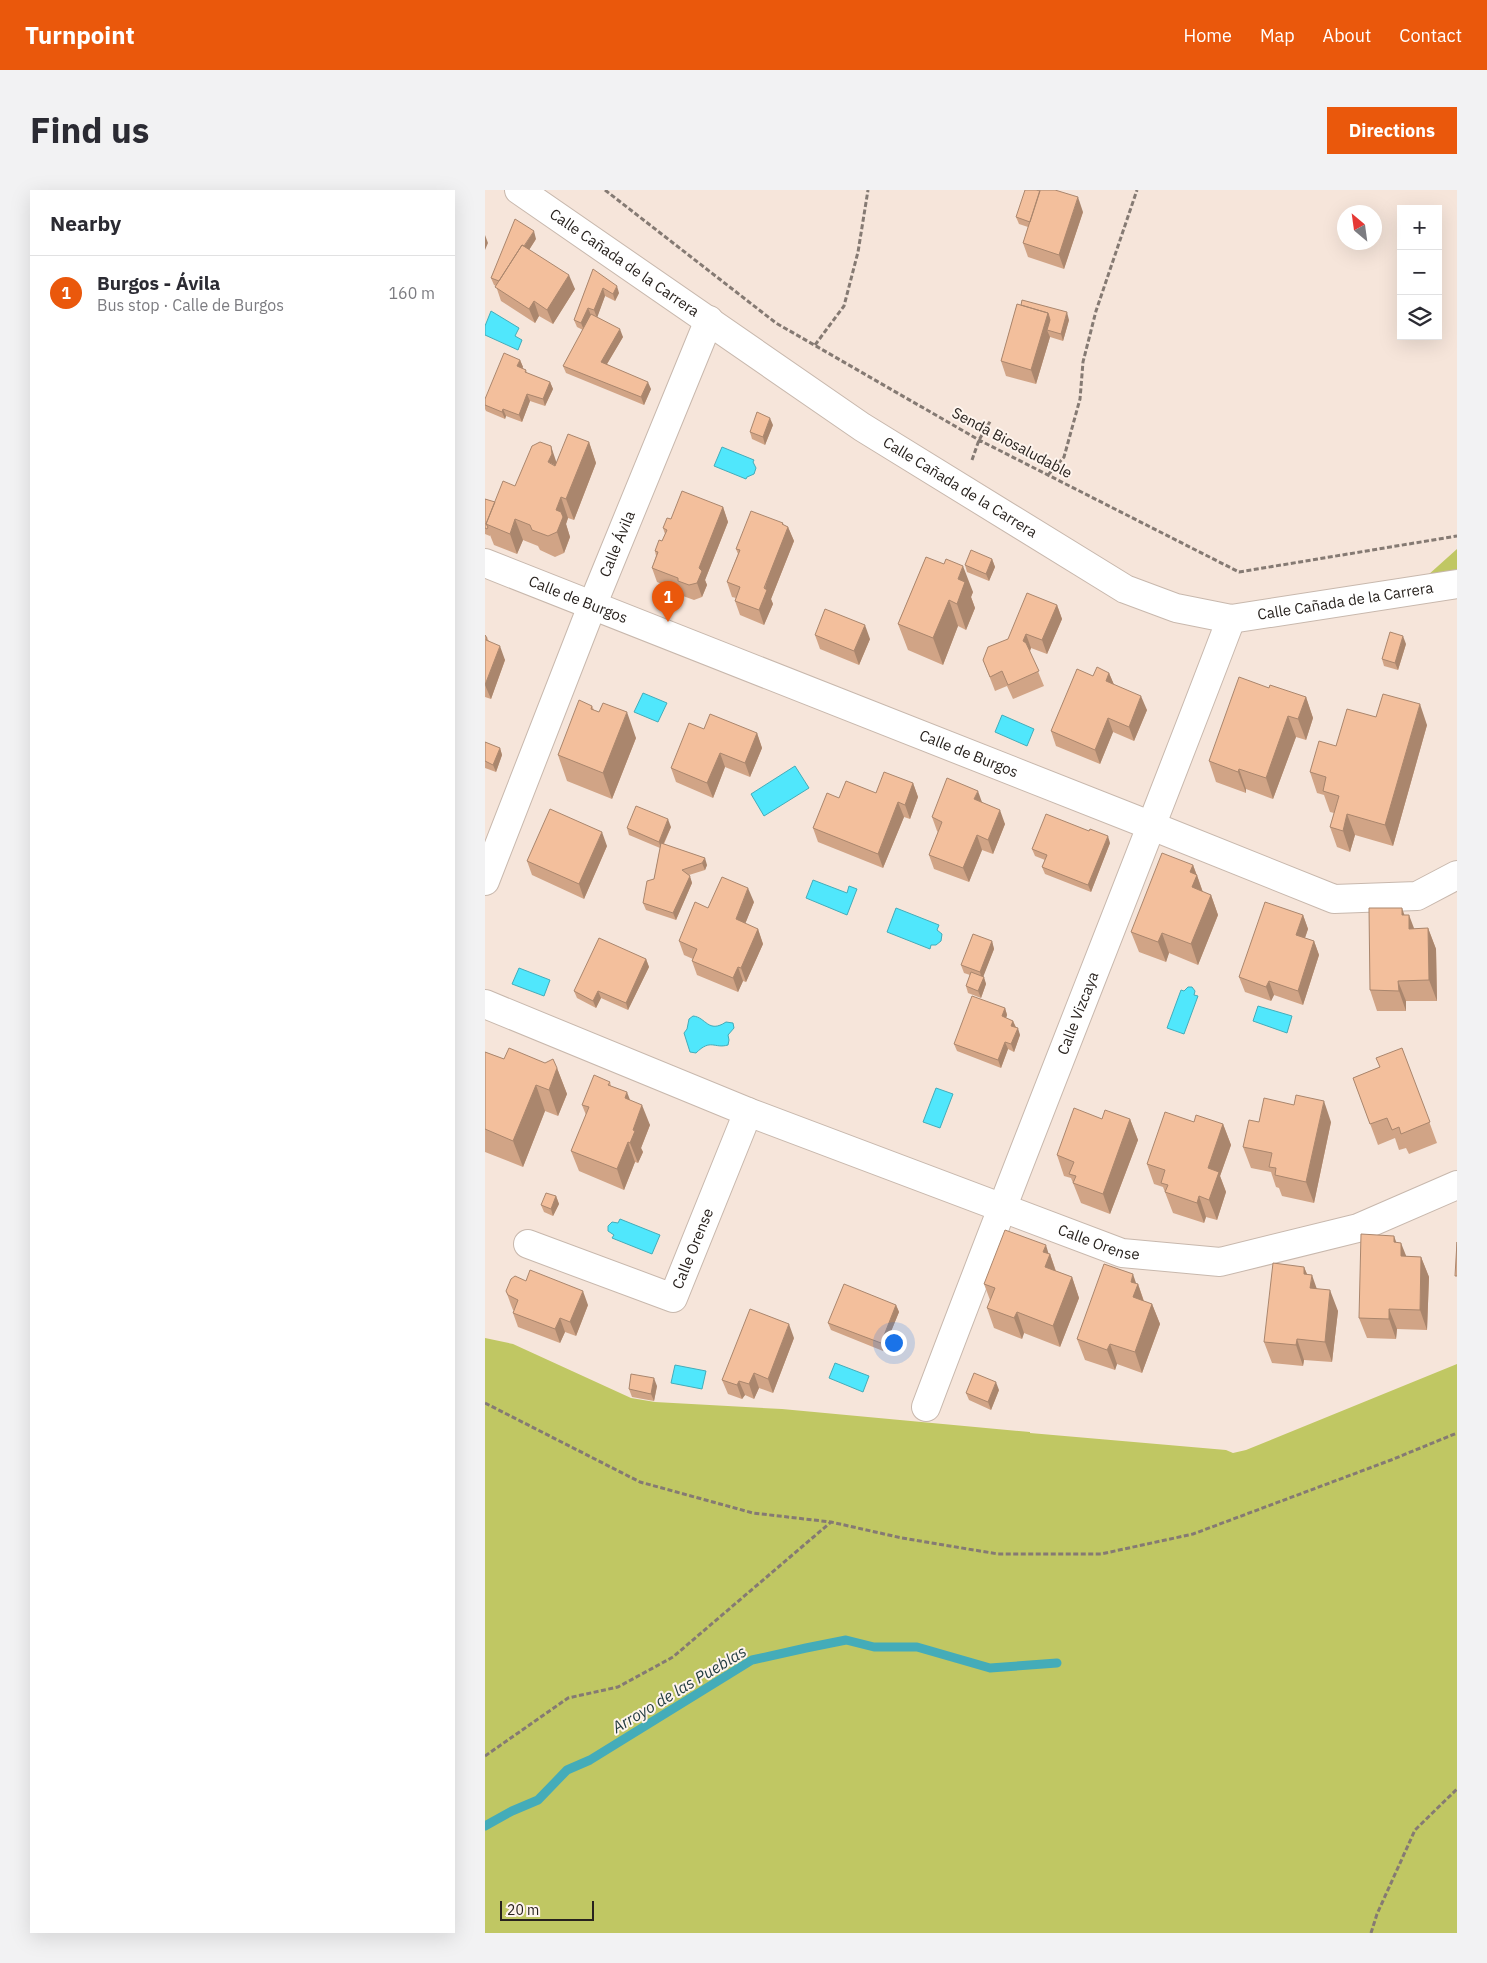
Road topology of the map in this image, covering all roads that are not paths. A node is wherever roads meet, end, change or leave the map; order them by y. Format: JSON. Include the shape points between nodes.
{"nodes":[{"id":1,"x":519,"y":190,"type":"edge"},
{"id":2,"x":709,"y":320,"type":"junction"},
{"id":3,"x":485,"y":563,"type":"edge"},
{"id":4,"x":1457,"y":584,"type":"edge"},
{"id":5,"x":592,"y":606,"type":"junction"},
{"id":6,"x":1231,"y":619,"type":"junction"},
{"id":7,"x":1153,"y":826,"type":"junction"},
{"id":8,"x":1457,"y":876,"type":"edge"},
{"id":9,"x":485,"y":881,"type":"edge"},
{"id":10,"x":485,"y":1004,"type":"edge"},
{"id":11,"x":748,"y":1112,"type":"junction"},
{"id":12,"x":1457,"y":1184,"type":"edge"},
{"id":13,"x":1002,"y":1206,"type":"junction"},
{"id":14,"x":528,"y":1244,"type":"dead end"},
{"id":15,"x":926,"y":1407,"type":"dead end"}],
"edges":[{"from":1,"to":2,"type":"street","name":"Calle Cañada de la Carrera"},
{"from":2,"to":5,"type":"street","name":"Calle Ávila"},
{"from":2,"to":6,"type":"street","name":"Calle Cañada de la Carrera","via":[[862,427],[1125,589],[1176,608]]},
{"from":3,"to":5,"type":"street","name":"Calle de Burgos"},
{"from":4,"to":6,"type":"street","name":"Calle Cañada de la Carrera"},
{"from":5,"to":7,"type":"street","name":"Calle de Burgos"},
{"from":5,"to":9,"type":"street","name":"Calle Ávila"},
{"from":6,"to":7,"type":"street","name":"Calle Vizcaya"},
{"from":7,"to":8,"type":"street","name":"Calle de Burgos","via":[[1334,899],[1417,896]]},
{"from":7,"to":13,"type":"street","name":"Calle Vizcaya"},
{"from":10,"to":11,"type":"street","name":"Calle Orense"},
{"from":11,"to":13,"type":"street","name":"Calle Orense"},
{"from":11,"to":14,"type":"street","name":"Calle Orense","via":[[673,1298]]},
{"from":12,"to":13,"type":"street","name":"Calle Orense","via":[[1358,1228],[1220,1262],[1122,1253]]},
{"from":13,"to":15,"type":"street","name":"Calle Vizcaya"}]}
